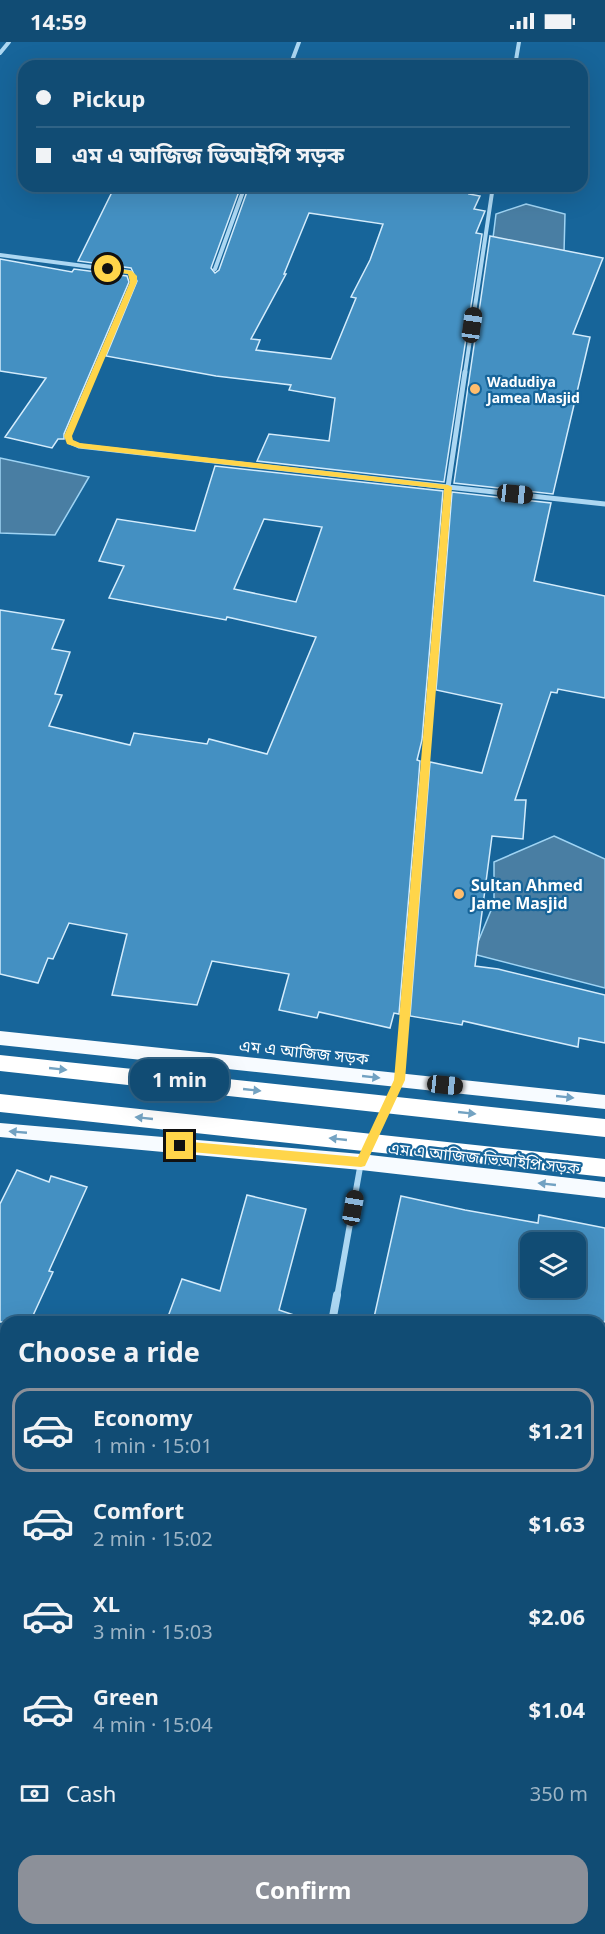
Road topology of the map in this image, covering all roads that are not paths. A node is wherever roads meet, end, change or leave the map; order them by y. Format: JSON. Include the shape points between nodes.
{"nodes":[{"id":1,"x":9,"y":42,"type":"edge"},
{"id":2,"x":299,"y":42,"type":"edge"},
{"id":3,"x":519,"y":42,"type":"edge"},
{"id":4,"x":0,"y":53,"type":"edge"},
{"id":5,"x":292,"y":60,"type":"edge"},
{"id":6,"x":515,"y":60,"type":"edge"},
{"id":7,"x":243,"y":192,"type":"edge"},
{"id":8,"x":492,"y":192,"type":"edge"},
{"id":9,"x":0,"y":255,"type":"edge"},
{"id":10,"x":215,"y":269,"type":"dead end"},
{"id":11,"x":448,"y":487,"type":"junction"},
{"id":12,"x":605,"y":504,"type":"edge"},
{"id":13,"x":0,"y":1038,"type":"edge"},
{"id":14,"x":0,"y":1063,"type":"edge"},
{"id":15,"x":399,"y":1080,"type":"junction"},
{"id":16,"x":605,"y":1102,"type":"edge"},
{"id":17,"x":0,"y":1103,"type":"edge"},
{"id":18,"x":605,"y":1128,"type":"edge"},
{"id":19,"x":0,"y":1130,"type":"edge"},
{"id":20,"x":361,"y":1162,"type":"junction"},
{"id":21,"x":605,"y":1168,"type":"edge"},
{"id":22,"x":605,"y":1190,"type":"edge"},
{"id":23,"x":333,"y":1316,"type":"edge"}],
"edges":[{"from":1,"to":4,"type":"street"},
{"from":2,"to":5,"type":"street"},
{"from":3,"to":6,"type":"street"},
{"from":7,"to":10,"type":"street"},
{"from":8,"to":11,"type":"street"},
{"from":9,"to":11,"type":"street","via":[[130,272],[133,276],[68,436],[70,442],[170,457]]},
{"from":11,"to":12,"type":"street"},
{"from":11,"to":15,"type":"street"},
{"from":13,"to":15,"type":"main road","name":"এম এ আজিজ সড়ক","one_way":true},
{"from":14,"to":18,"type":"highway","one_way":true},
{"from":15,"to":16,"type":"main road","name":"এম এ আজিজ সড়ক","one_way":true},
{"from":15,"to":20,"type":"street"},
{"from":21,"to":17,"type":"highway","one_way":true},
{"from":20,"to":19,"type":"main road","name":"এম এ আজিজ ভিআইপি সড়ক","one_way":true},
{"from":22,"to":20,"type":"main road","name":"এম এ আজিজ ভিআইপি সড়ক","one_way":true},
{"from":20,"to":23,"type":"street"}]}
